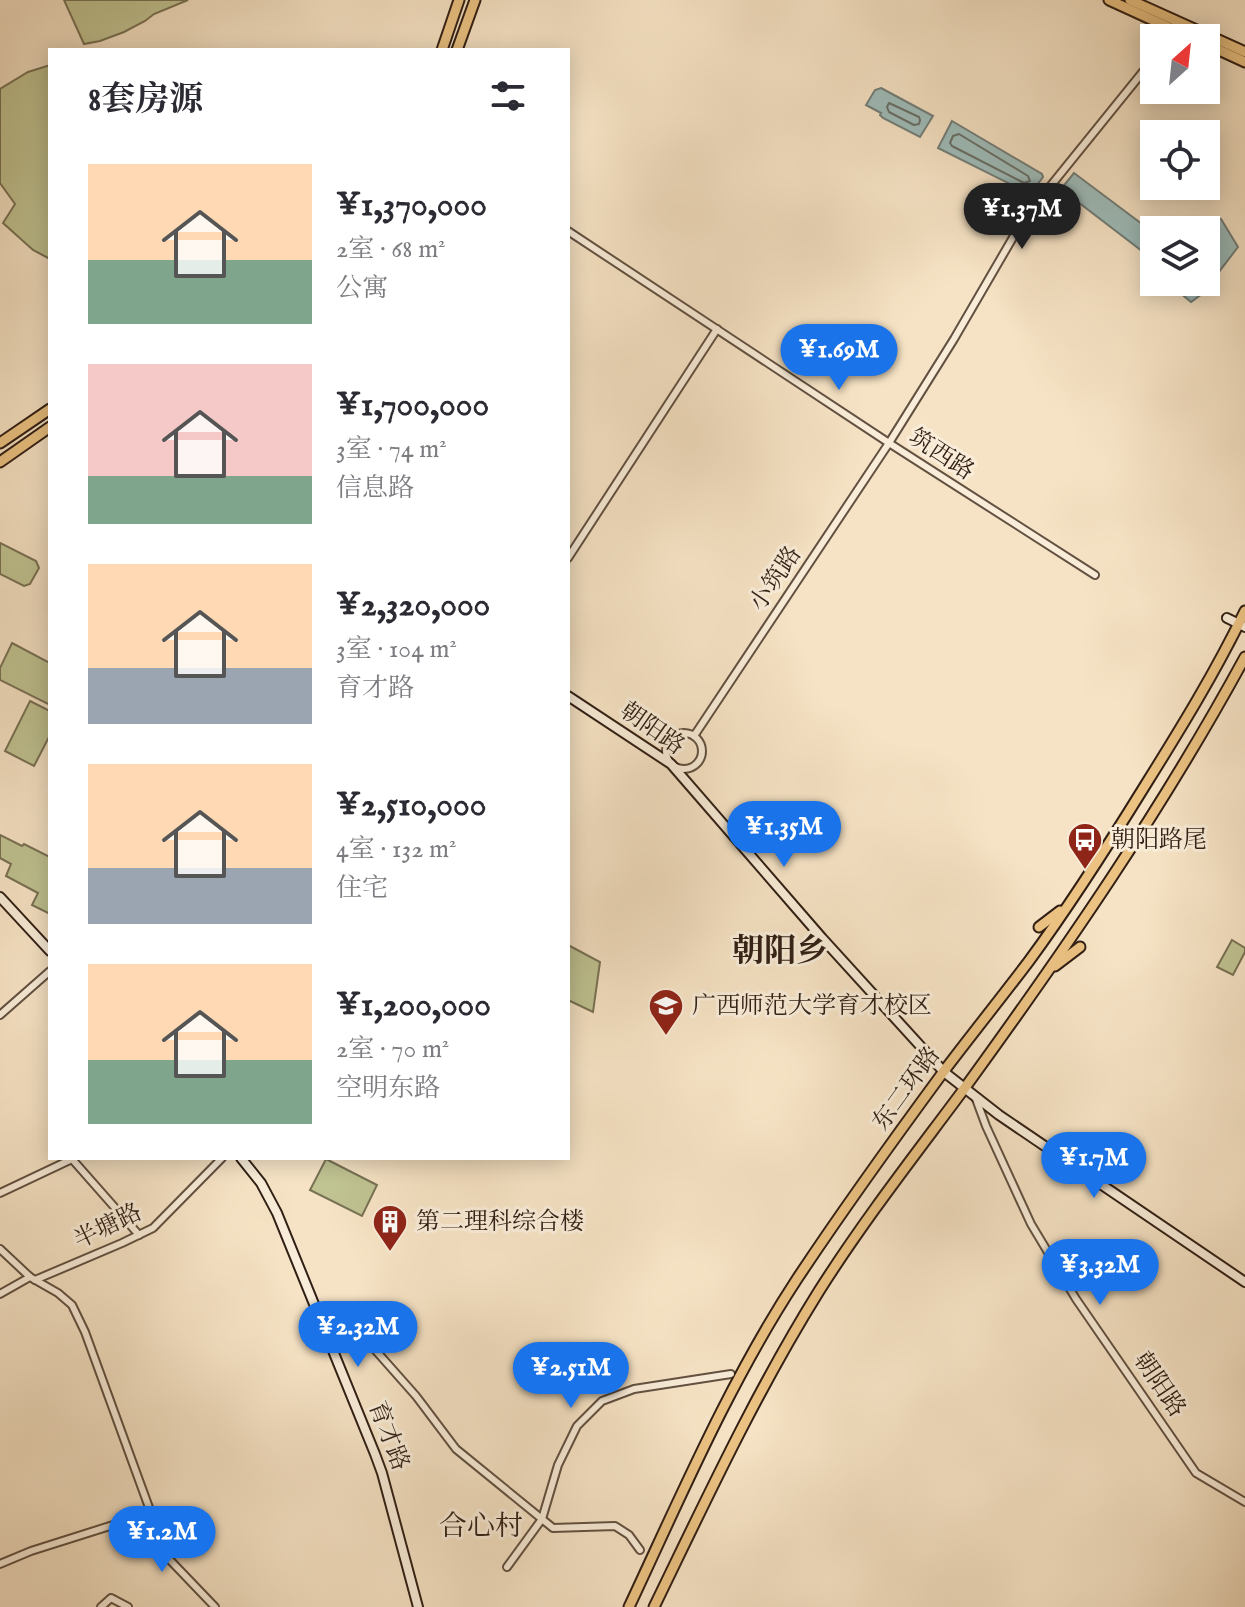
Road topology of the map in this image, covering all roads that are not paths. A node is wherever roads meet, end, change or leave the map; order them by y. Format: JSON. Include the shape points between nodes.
{"nodes":[{"id":1,"x":459,"y":0,"type":"edge"},
{"id":2,"x":475,"y":0,"type":"edge"},
{"id":3,"x":1109,"y":0,"type":"edge"},
{"id":4,"x":1130,"y":0,"type":"edge"},
{"id":5,"x":1161,"y":24,"type":"edge"},
{"id":6,"x":443,"y":48,"type":"edge"},
{"id":7,"x":458,"y":48,"type":"edge"},
{"id":8,"x":1220,"y":50,"type":"edge"},
{"id":9,"x":1245,"y":52,"type":"edge"},
{"id":10,"x":1245,"y":62,"type":"edge"},
{"id":11,"x":1140,"y":75,"type":"edge"},
{"id":12,"x":570,"y":232,"type":"edge"},
{"id":13,"x":717,"y":329,"type":"junction"},
{"id":14,"x":48,"y":410,"type":"edge"},
{"id":15,"x":48,"y":428,"type":"edge"},
{"id":16,"x":0,"y":443,"type":"edge"},
{"id":17,"x":889,"y":443,"type":"junction"},
{"id":18,"x":0,"y":462,"type":"edge"},
{"id":19,"x":570,"y":555,"type":"edge"},
{"id":20,"x":1095,"y":575,"type":"dead end"},
{"id":21,"x":1245,"y":611,"type":"edge"},
{"id":22,"x":1227,"y":618,"type":"dead end"},
{"id":23,"x":1242,"y":626,"type":"edge"},
{"id":24,"x":1245,"y":657,"type":"edge"},
{"id":25,"x":570,"y":697,"type":"edge"},
{"id":26,"x":694,"y":736,"type":"junction"},
{"id":27,"x":671,"y":764,"type":"junction"},
{"id":28,"x":0,"y":897,"type":"edge"},
{"id":29,"x":1070,"y":904,"type":"junction"},
{"id":30,"x":1039,"y":927,"type":"dead end"},
{"id":31,"x":1080,"y":947,"type":"dead end"},
{"id":32,"x":48,"y":949,"type":"edge"},
{"id":33,"x":48,"y":973,"type":"edge"},
{"id":34,"x":1046,"y":974,"type":"junction"},
{"id":35,"x":0,"y":1015,"type":"edge"},
{"id":36,"x":944,"y":1072,"type":"junction"},
{"id":37,"x":965,"y":1088,"type":"junction"},
{"id":38,"x":976,"y":1097,"type":"junction"},
{"id":39,"x":70,"y":1160,"type":"edge"},
{"id":40,"x":73,"y":1160,"type":"edge"},
{"id":41,"x":220,"y":1160,"type":"edge"},
{"id":42,"x":243,"y":1160,"type":"edge"},
{"id":43,"x":0,"y":1193,"type":"edge"},
{"id":44,"x":139,"y":1235,"type":"junction"},
{"id":45,"x":0,"y":1249,"type":"edge"},
{"id":46,"x":32,"y":1278,"type":"junction"},
{"id":47,"x":1245,"y":1282,"type":"edge"},
{"id":48,"x":0,"y":1294,"type":"edge"},
{"id":49,"x":316,"y":1309,"type":"junction"},
{"id":50,"x":731,"y":1374,"type":"dead end"},
{"id":51,"x":1245,"y":1502,"type":"edge"},
{"id":52,"x":143,"y":1516,"type":"junction"},
{"id":53,"x":542,"y":1519,"type":"junction"},
{"id":54,"x":640,"y":1550,"type":"dead end"},
{"id":55,"x":0,"y":1564,"type":"edge"},
{"id":56,"x":507,"y":1567,"type":"dead end"},
{"id":57,"x":101,"y":1607,"type":"edge"},
{"id":58,"x":128,"y":1607,"type":"edge"},
{"id":59,"x":215,"y":1607,"type":"edge"},
{"id":60,"x":418,"y":1607,"type":"edge"},
{"id":61,"x":629,"y":1607,"type":"edge"},
{"id":62,"x":654,"y":1607,"type":"edge"}],
"edges":[{"from":1,"to":6,"type":"main road"},
{"from":2,"to":7,"type":"main road"},
{"from":3,"to":5,"type":"main road"},
{"from":4,"to":9,"type":"main road"},
{"from":8,"to":10,"type":"main road"},
{"from":11,"to":17,"type":"street","name":"小筑路","via":[[1015,234]]},
{"from":12,"to":13,"type":"street","name":"筑西路"},
{"from":13,"to":17,"type":"street","name":"筑西路"},
{"from":13,"to":19,"type":"street"},
{"from":14,"to":16,"type":"main road"},
{"from":15,"to":18,"type":"main road"},
{"from":17,"to":20,"type":"street","name":"筑西路"},
{"from":17,"to":26,"type":"street","name":"小筑路"},
{"from":21,"to":23,"type":"main road","name":"东二环路"},
{"from":22,"to":23,"type":"street"},
{"from":23,"to":29,"type":"main road","name":"东二环路"},
{"from":24,"to":34,"type":"main road","name":"东二环路","via":[[1125,858]]},
{"from":25,"to":27,"type":"street","name":"朝阳路"},
{"from":26,"to":27,"type":"street","via":[[672,737],[666,754]]},
{"from":26,"to":27,"type":"street","via":[[702,751],[698,762],[688,769]]},
{"from":27,"to":36,"type":"street","name":"朝阳路"},
{"from":28,"to":32,"type":"street"},
{"from":29,"to":30,"type":"main road"},
{"from":29,"to":36,"type":"main road","name":"东二环路"},
{"from":31,"to":34,"type":"main road"},
{"from":33,"to":35,"type":"street"},
{"from":34,"to":37,"type":"main road","name":"东二环路"},
{"from":36,"to":37,"type":"street","name":"朝阳路"},
{"from":36,"to":61,"type":"main road","name":"东二环路","via":[[847,1206],[764,1334]]},
{"from":37,"to":38,"type":"street","name":"朝阳路"},
{"from":37,"to":62,"type":"main road","name":"东二环路","via":[[867,1220],[781,1354]]},
{"from":38,"to":47,"type":"street","name":"朝阳路"},
{"from":38,"to":51,"type":"street","name":"朝阳路","via":[[1031,1224],[1076,1299],[1196,1473]]},
{"from":39,"to":43,"type":"street"},
{"from":40,"to":44,"type":"street"},
{"from":41,"to":44,"type":"street","name":"半塘路","via":[[153,1228]]},
{"from":42,"to":49,"type":"street","name":"育才路","via":[[269,1198]]},
{"from":44,"to":46,"type":"street","name":"半塘路"},
{"from":45,"to":46,"type":"street"},
{"from":46,"to":48,"type":"street","name":"半塘路"},
{"from":46,"to":52,"type":"street","via":[[72,1305],[85,1332],[151,1513]]},
{"from":49,"to":53,"type":"street","via":[[362,1335],[456,1449]]},
{"from":49,"to":60,"type":"street","name":"育才路","via":[[382,1473]]},
{"from":50,"to":53,"type":"street","via":[[634,1389],[602,1401],[577,1426],[558,1465]]},
{"from":52,"to":55,"type":"street"},
{"from":52,"to":59,"type":"street","via":[[169,1559]]},
{"from":53,"to":54,"type":"street","via":[[553,1528],[615,1526]]},
{"from":53,"to":56,"type":"street"},
{"from":57,"to":58,"type":"street","via":[[111,1598]]}]}
